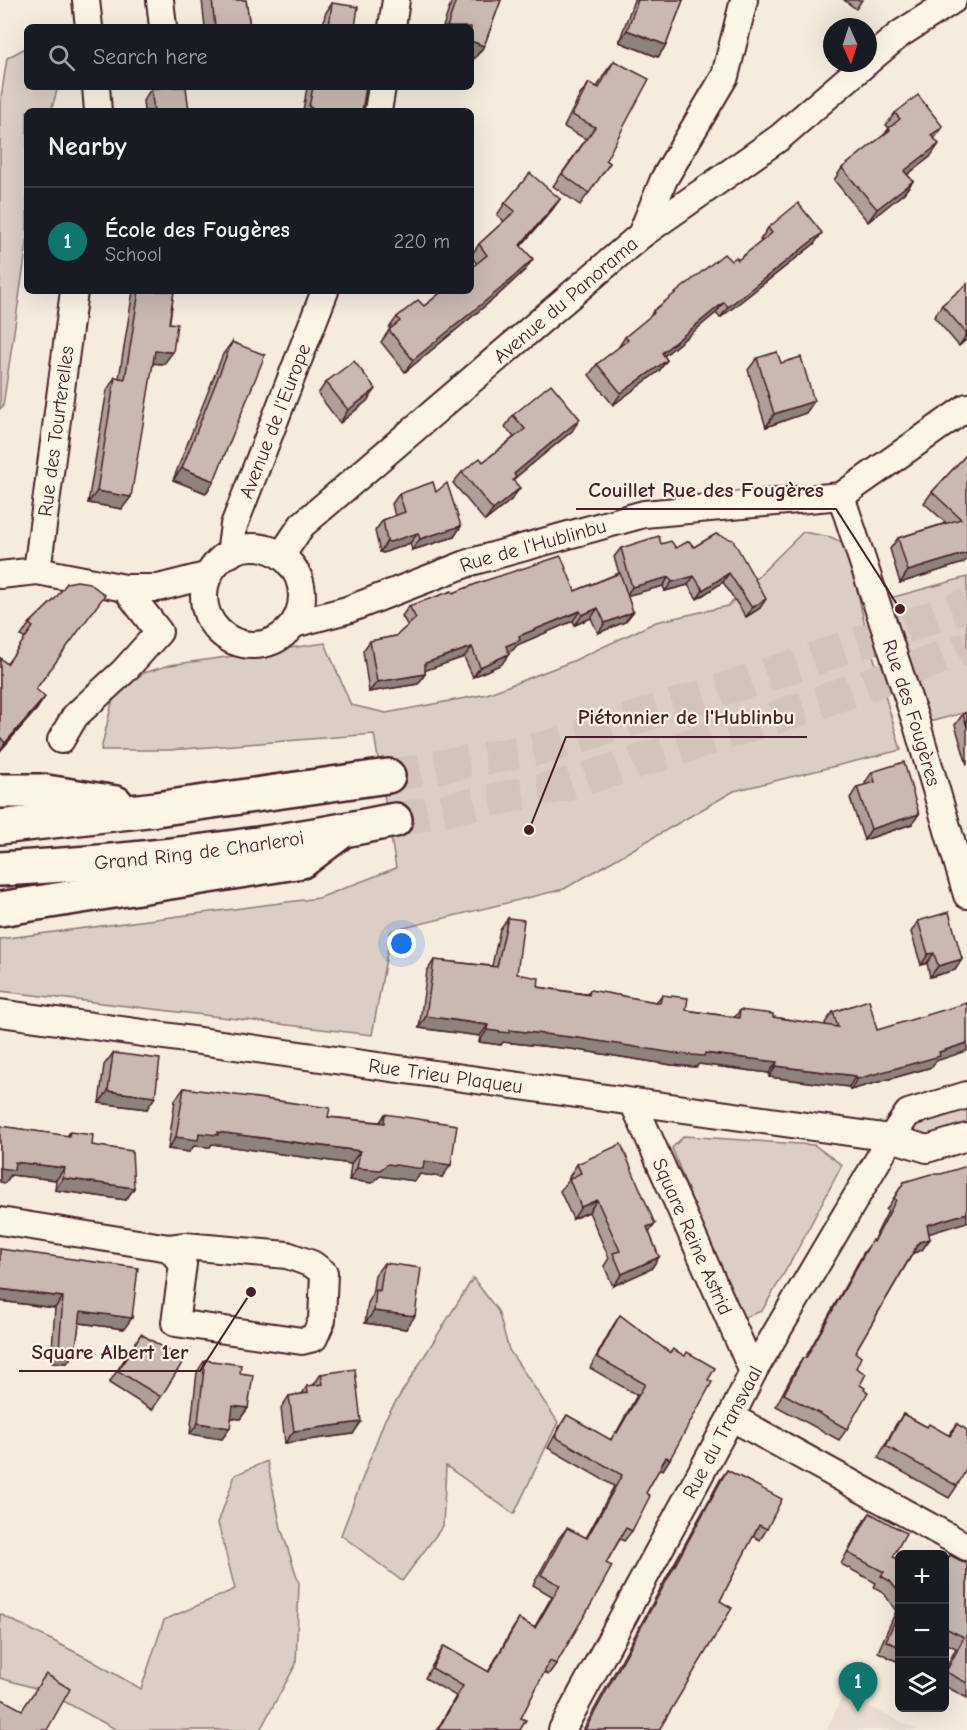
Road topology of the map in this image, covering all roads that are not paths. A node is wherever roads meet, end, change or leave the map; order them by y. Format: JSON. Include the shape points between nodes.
{"nodes":[{"id":1,"x":86,"y":0,"type":"edge"},
{"id":2,"x":160,"y":0,"type":"edge"},
{"id":3,"x":396,"y":0,"type":"edge"},
{"id":4,"x":744,"y":0,"type":"edge"},
{"id":5,"x":953,"y":0,"type":"edge"},
{"id":6,"x":89,"y":24,"type":"edge"},
{"id":7,"x":163,"y":24,"type":"edge"},
{"id":8,"x":392,"y":24,"type":"edge"},
{"id":9,"x":877,"y":54,"type":"edge"},
{"id":10,"x":855,"y":72,"type":"edge"},
{"id":11,"x":96,"y":90,"type":"edge"},
{"id":12,"x":382,"y":90,"type":"edge"},
{"id":13,"x":98,"y":108,"type":"edge"},
{"id":14,"x":378,"y":108,"type":"edge"},
{"id":15,"x":641,"y":235,"type":"junction"},
{"id":16,"x":74,"y":294,"type":"edge"},
{"id":17,"x":324,"y":294,"type":"edge"},
{"id":18,"x":967,"y":407,"type":"edge"},
{"id":19,"x":841,"y":496,"type":"junction"},
{"id":20,"x":230,"y":554,"type":"junction"},
{"id":21,"x":281,"y":556,"type":"junction"},
{"id":22,"x":38,"y":571,"type":"junction"},
{"id":23,"x":0,"y":575,"type":"edge"},
{"id":24,"x":209,"y":575,"type":"junction"},
{"id":25,"x":124,"y":588,"type":"junction"},
{"id":26,"x":294,"y":624,"type":"junction"},
{"id":27,"x":61,"y":740,"type":"dead end"},
{"id":28,"x":388,"y":776,"type":"tunnel mouth"},
{"id":29,"x":0,"y":791,"type":"edge"},
{"id":30,"x":156,"y":809,"type":"junction"},
{"id":31,"x":395,"y":820,"type":"tunnel mouth"},
{"id":32,"x":0,"y":827,"type":"edge"},
{"id":33,"x":342,"y":831,"type":"junction"},
{"id":34,"x":0,"y":869,"type":"edge"},
{"id":35,"x":967,"y":895,"type":"edge"},
{"id":36,"x":0,"y":909,"type":"edge"},
{"id":37,"x":0,"y":1013,"type":"edge"},
{"id":38,"x":967,"y":1095,"type":"edge"},
{"id":39,"x":633,"y":1102,"type":"junction"},
{"id":40,"x":967,"y":1137,"type":"edge"},
{"id":41,"x":891,"y":1138,"type":"junction"},
{"id":42,"x":0,"y":1221,"type":"edge"},
{"id":43,"x":169,"y":1248,"type":"junction"},
{"id":44,"x":753,"y":1372,"type":"junction"},
{"id":45,"x":731,"y":1417,"type":"junction"},
{"id":46,"x":967,"y":1547,"type":"edge"},
{"id":47,"x":562,"y":1730,"type":"edge"}],
"edges":[{"from":1,"to":6,"type":"street"},
{"from":2,"to":7,"type":"street"},
{"from":3,"to":8,"type":"street"},
{"from":4,"to":15,"type":"street","via":[[725,76],[664,179]]},
{"from":5,"to":9,"type":"street","name":"Avenue du Panorama"},
{"from":10,"to":15,"type":"street","name":"Avenue du Panorama","via":[[779,138]]},
{"from":11,"to":13,"type":"street"},
{"from":12,"to":14,"type":"street"},
{"from":15,"to":21,"type":"street","name":"Avenue du Panorama","via":[[302,525]]},
{"from":16,"to":22,"type":"street","name":"Rue des Tourterelles"},
{"from":17,"to":20,"type":"street","name":"Avenue de l'Europe","via":[[234,525]]},
{"from":18,"to":19,"type":"street"},
{"from":19,"to":26,"type":"street","name":"Rue de l'Hublinbu","via":[[644,514],[471,562],[347,610]]},
{"from":19,"to":35,"type":"street","name":"Rue des Fougères","via":[[917,725]]},
{"from":20,"to":21,"type":"street","via":[[263,547]]},
{"from":20,"to":24,"type":"street"},
{"from":21,"to":26,"type":"street","via":[[300,581],[300,611]]},
{"from":22,"to":23,"type":"street"},
{"from":22,"to":25,"type":"street"},
{"from":24,"to":25,"type":"street","via":[[159,588]]},
{"from":24,"to":26,"type":"street","via":[[204,600],[208,615],[226,637],[244,645],[256,645],[280,638]]},
{"from":25,"to":27,"type":"street","via":[[159,632],[75,716]]},
{"from":28,"to":30,"type":"highway"},
{"from":29,"to":30,"type":"highway","via":[[40,791]]},
{"from":30,"to":32,"type":"highway"},
{"from":31,"to":33,"type":"highway","name":"Grand Ring de Charleroi"},
{"from":33,"to":34,"type":"highway","name":"Grand Ring de Charleroi","via":[[174,855]]},
{"from":33,"to":36,"type":"highway","via":[[302,861]]},
{"from":37,"to":39,"type":"street","name":"Rue Trieu Plaqueu"},
{"from":38,"to":41,"type":"street","name":"Rue du Transvaal","via":[[908,1113]]},
{"from":39,"to":41,"type":"street","name":"Rue Trieu Plaqueu"},
{"from":39,"to":44,"type":"street","name":"Square Reine Astrid"},
{"from":40,"to":41,"type":"street","via":[[927,1149]]},
{"from":41,"to":44,"type":"street","name":"Rue du Transvaal"},
{"from":42,"to":43,"type":"street"},
{"from":43,"to":43,"type":"street","via":[[183,1264],[175,1323],[302,1341],[314,1338],[322,1320],[324,1273],[312,1264],[287,1256],[185,1246]]},
{"from":44,"to":45,"type":"street","name":"Rue du Transvaal"},
{"from":45,"to":46,"type":"street"},
{"from":45,"to":47,"type":"street","name":"Rue du Transvaal"}]}
